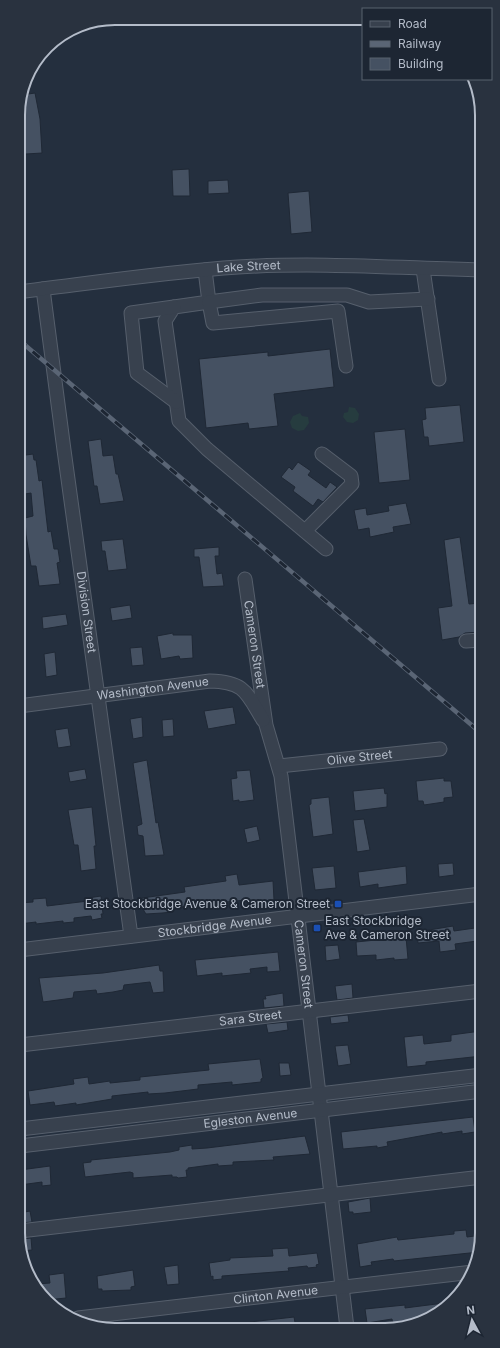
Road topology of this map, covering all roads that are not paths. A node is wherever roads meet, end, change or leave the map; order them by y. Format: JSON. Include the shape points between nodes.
{"nodes":[{"id":1,"x":423,"y":268,"type":"junction"},
{"id":2,"x":205,"y":270,"type":"junction"},
{"id":3,"x":475,"y":270,"type":"edge"},
{"id":4,"x":43,"y":289,"type":"junction"},
{"id":5,"x":25,"y":291,"type":"edge"},
{"id":6,"x":336,"y":296,"type":"junction"},
{"id":7,"x":428,"y":299,"type":"junction"},
{"id":8,"x":209,"y":302,"type":"junction"},
{"id":9,"x":174,"y":307,"type":"junction"},
{"id":10,"x":338,"y":311,"type":"junction"},
{"id":11,"x":346,"y":366,"type":"dead end"},
{"id":12,"x":439,"y":379,"type":"dead end"},
{"id":13,"x":176,"y":402,"type":"junction"},
{"id":14,"x":322,"y":454,"type":"dead end"},
{"id":15,"x":305,"y":531,"type":"junction"},
{"id":16,"x":326,"y":549,"type":"dead end"},
{"id":17,"x":245,"y":579,"type":"dead end"},
{"id":18,"x":475,"y":640,"type":"edge"},
{"id":19,"x":466,"y":641,"type":"dead end"},
{"id":20,"x":99,"y":697,"type":"junction"},
{"id":21,"x":25,"y":705,"type":"edge"},
{"id":22,"x":266,"y":724,"type":"junction"},
{"id":23,"x":440,"y":749,"type":"dead end"},
{"id":24,"x":279,"y":766,"type":"junction"},
{"id":25,"x":475,"y":895,"type":"edge"},
{"id":26,"x":298,"y":918,"type":"junction"},
{"id":27,"x":131,"y":936,"type":"junction"},
{"id":28,"x":25,"y":949,"type":"edge"},
{"id":29,"x":475,"y":992,"type":"edge"},
{"id":30,"x":309,"y":1011,"type":"junction"},
{"id":31,"x":25,"y":1044,"type":"edge"},
{"id":32,"x":475,"y":1076,"type":"edge"},
{"id":33,"x":475,"y":1092,"type":"edge"},
{"id":34,"x":320,"y":1094,"type":"junction"},
{"id":35,"x":322,"y":1111,"type":"junction"},
{"id":36,"x":151,"y":1114,"type":"junction"},
{"id":37,"x":25,"y":1128,"type":"edge"},
{"id":38,"x":152,"y":1131,"type":"junction"},
{"id":39,"x":25,"y":1145,"type":"edge"},
{"id":40,"x":475,"y":1178,"type":"edge"},
{"id":41,"x":331,"y":1195,"type":"junction"},
{"id":42,"x":25,"y":1230,"type":"edge"},
{"id":43,"x":465,"y":1273,"type":"edge"},
{"id":44,"x":342,"y":1287,"type":"junction"},
{"id":45,"x":84,"y":1317,"type":"edge"},
{"id":46,"x":346,"y":1323,"type":"edge"}],
"edges":[{"from":1,"to":2,"type":"street","name":"Lake Street","via":[[282,266]]},
{"from":1,"to":3,"type":"street","name":"Lake Street"},
{"from":1,"to":7,"type":"street"},
{"from":2,"to":4,"type":"street","name":"Lake Street"},
{"from":2,"to":8,"type":"street"},
{"from":4,"to":5,"type":"street","name":"Lake Street"},
{"from":4,"to":20,"type":"street","name":"Division Street"},
{"from":6,"to":7,"type":"street","via":[[347,295],[369,302]]},
{"from":6,"to":8,"type":"street","via":[[262,295]]},
{"from":6,"to":10,"type":"street"},
{"from":7,"to":12,"type":"street"},
{"from":8,"to":9,"type":"street"},
{"from":8,"to":10,"type":"street","via":[[213,323]]},
{"from":9,"to":13,"type":"street","via":[[165,321]]},
{"from":9,"to":13,"type":"street","via":[[131,313],[137,373]]},
{"from":10,"to":11,"type":"street"},
{"from":13,"to":15,"type":"street","via":[[179,421]]},
{"from":14,"to":15,"type":"street","via":[[351,476],[352,484]]},
{"from":15,"to":16,"type":"street"},
{"from":17,"to":22,"type":"street","name":"Cameron Street"},
{"from":18,"to":19,"type":"street"},
{"from":20,"to":21,"type":"street","name":"Washington Avenue"},
{"from":20,"to":22,"type":"street","name":"Washington Avenue","via":[[210,681],[225,682],[235,684],[247,693]]},
{"from":20,"to":27,"type":"street","name":"Division Street"},
{"from":22,"to":24,"type":"street","name":"Cameron Street"},
{"from":23,"to":24,"type":"street","name":"Olive Street"},
{"from":24,"to":26,"type":"street","name":"Cameron Street"},
{"from":25,"to":26,"type":"street","name":"Stockbridge Avenue"},
{"from":26,"to":27,"type":"street","name":"Stockbridge Avenue"},
{"from":26,"to":30,"type":"street","name":"Cameron Street"},
{"from":27,"to":28,"type":"street","name":"Stockbridge Avenue"},
{"from":29,"to":30,"type":"street","name":"Sara Street"},
{"from":30,"to":31,"type":"street","name":"Sara Street"},
{"from":30,"to":34,"type":"street","name":"Cameron Street"},
{"from":32,"to":34,"type":"street","name":"Egleston Avenue"},
{"from":33,"to":35,"type":"street","name":"Egleston Avenue"},
{"from":34,"to":35,"type":"street","name":"Cameron Street"},
{"from":34,"to":36,"type":"street","name":"Egleston Avenue"},
{"from":35,"to":38,"type":"street","name":"Egleston Avenue"},
{"from":35,"to":41,"type":"street","name":"Cameron Street"},
{"from":36,"to":37,"type":"street","name":"Egleston Avenue"},
{"from":36,"to":38,"type":"street"},
{"from":38,"to":39,"type":"street","name":"Egleston Avenue"},
{"from":40,"to":41,"type":"street"},
{"from":41,"to":42,"type":"street"},
{"from":41,"to":44,"type":"street","name":"Cameron Street"},
{"from":43,"to":44,"type":"street","name":"Clinton Avenue"},
{"from":44,"to":45,"type":"street","name":"Clinton Avenue"},
{"from":44,"to":46,"type":"street","name":"Cameron Street"}]}
